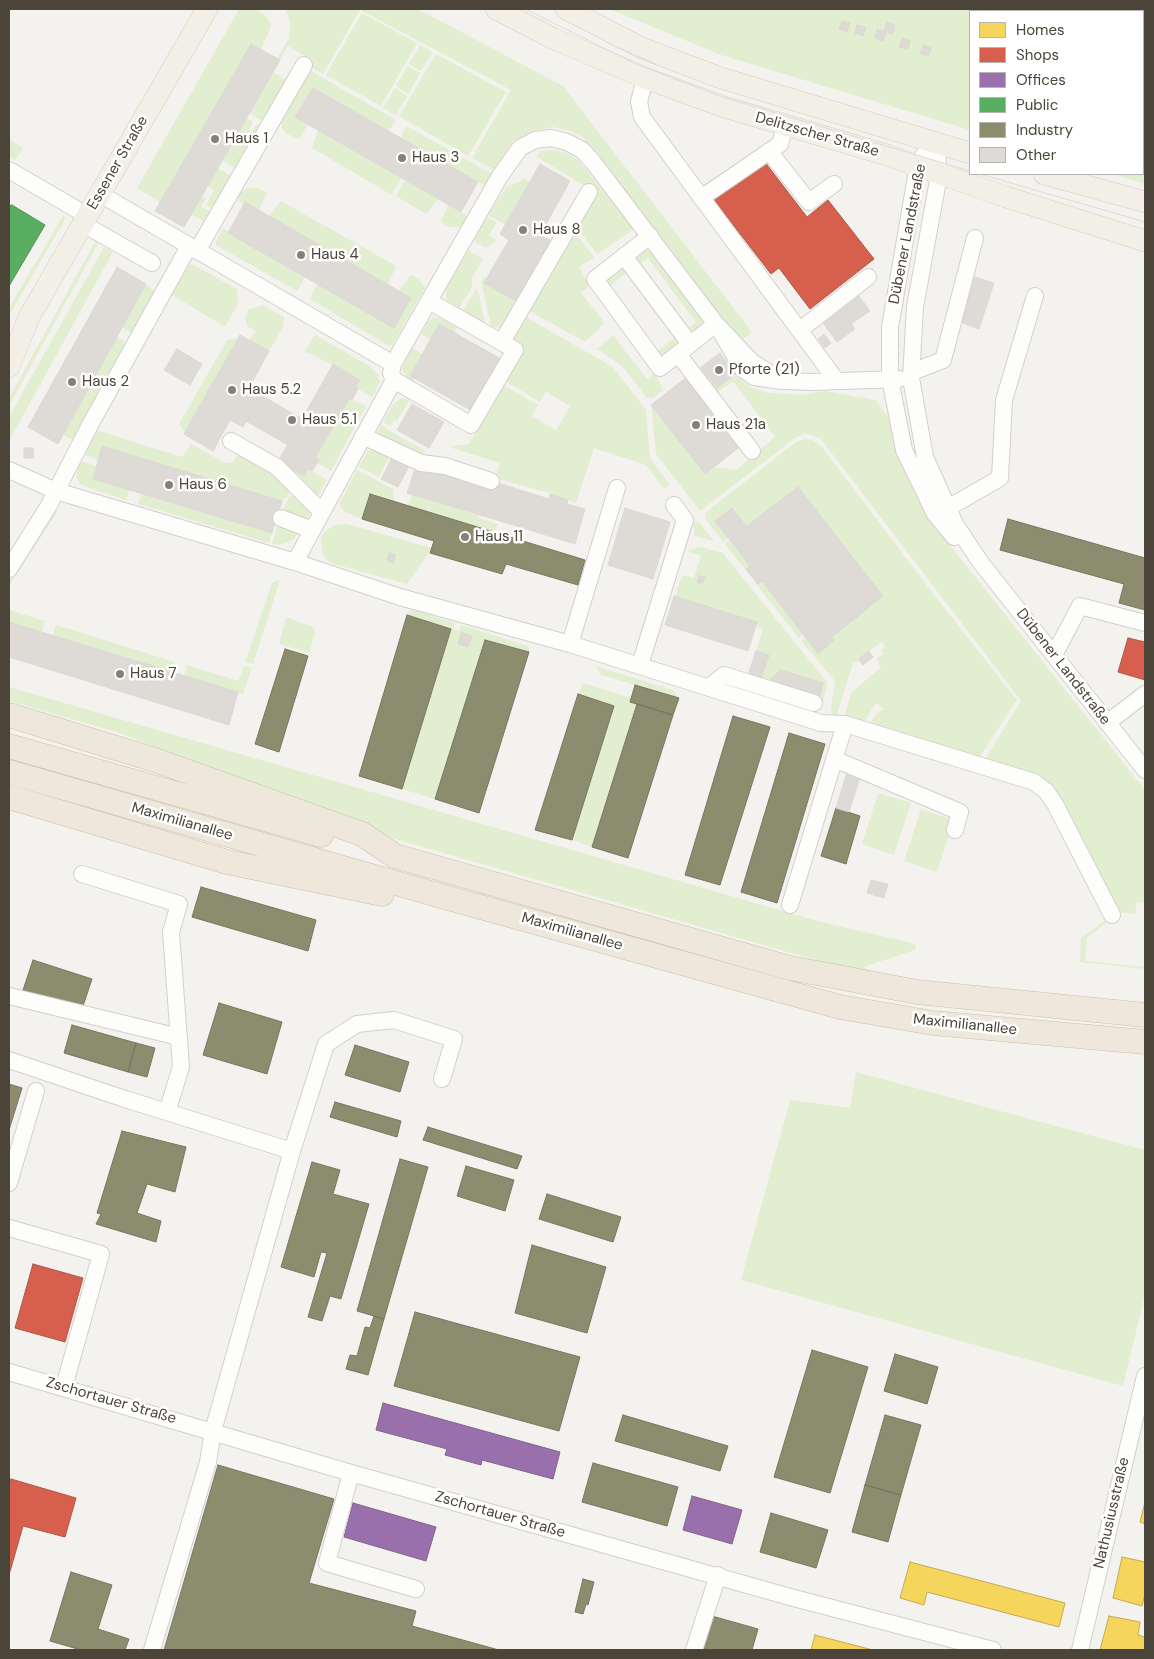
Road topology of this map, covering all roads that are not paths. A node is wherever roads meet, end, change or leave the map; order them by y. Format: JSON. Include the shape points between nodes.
{"nodes":[{"id":1,"x":207,"y":9,"type":"edge"},
{"id":2,"x":496,"y":9,"type":"edge"},
{"id":3,"x":566,"y":9,"type":"edge"},
{"id":4,"x":304,"y":65,"type":"dead end"},
{"id":5,"x":645,"y":78,"type":"junction"},
{"id":6,"x":785,"y":126,"type":"junction"},
{"id":7,"x":936,"y":142,"type":"junction"},
{"id":8,"x":769,"y":151,"type":"junction"},
{"id":9,"x":969,"y":153,"type":"edge"},
{"id":10,"x":918,"y":165,"type":"junction"},
{"id":11,"x":9,"y":170,"type":"edge"},
{"id":12,"x":939,"y":174,"type":"junction"},
{"id":13,"x":1048,"y":175,"type":"edge"},
{"id":14,"x":834,"y":184,"type":"dead end"},
{"id":15,"x":589,"y":192,"type":"dead end"},
{"id":16,"x":100,"y":194,"type":"junction"},
{"id":17,"x":702,"y":198,"type":"junction"},
{"id":18,"x":1145,"y":202,"type":"edge"},
{"id":19,"x":86,"y":220,"type":"junction"},
{"id":20,"x":650,"y":236,"type":"junction"},
{"id":21,"x":975,"y":238,"type":"dead end"},
{"id":22,"x":1145,"y":241,"type":"edge"},
{"id":23,"x":193,"y":248,"type":"junction"},
{"id":24,"x":624,"y":256,"type":"junction"},
{"id":25,"x":152,"y":263,"type":"dead end"},
{"id":26,"x":868,"y":277,"type":"dead end"},
{"id":27,"x":1036,"y":296,"type":"dead end"},
{"id":28,"x":429,"y":301,"type":"junction"},
{"id":29,"x":716,"y":324,"type":"junction"},
{"id":30,"x":16,"y":330,"type":"edge"},
{"id":31,"x":800,"y":330,"type":"junction"},
{"id":32,"x":502,"y":342,"type":"junction"},
{"id":33,"x":684,"y":349,"type":"junction"},
{"id":34,"x":9,"y":367,"type":"edge"},
{"id":35,"x":393,"y":372,"type":"junction"},
{"id":36,"x":912,"y":375,"type":"junction"},
{"id":37,"x":890,"y":379,"type":"junction"},
{"id":38,"x":836,"y":380,"type":"junction"},
{"id":39,"x":782,"y":381,"type":"junction"},
{"id":40,"x":363,"y":436,"type":"junction"},
{"id":41,"x":231,"y":441,"type":"dead end"},
{"id":42,"x":752,"y":451,"type":"dead end"},
{"id":43,"x":9,"y":470,"type":"edge"},
{"id":44,"x":492,"y":481,"type":"dead end"},
{"id":45,"x":617,"y":488,"type":"dead end"},
{"id":46,"x":56,"y":491,"type":"junction"},
{"id":47,"x":674,"y":505,"type":"dead end"},
{"id":48,"x":948,"y":508,"type":"junction"},
{"id":49,"x":321,"y":511,"type":"junction"},
{"id":50,"x":281,"y":518,"type":"dead end"},
{"id":51,"x":312,"y":530,"type":"junction"},
{"id":52,"x":295,"y":562,"type":"junction"},
{"id":53,"x":981,"y":563,"type":"junction"},
{"id":54,"x":9,"y":569,"type":"edge"},
{"id":55,"x":1145,"y":623,"type":"edge"},
{"id":56,"x":570,"y":644,"type":"junction"},
{"id":57,"x":1054,"y":655,"type":"junction"},
{"id":58,"x":640,"y":665,"type":"junction"},
{"id":59,"x":709,"y":687,"type":"junction"},
{"id":60,"x":1145,"y":694,"type":"edge"},
{"id":61,"x":814,"y":703,"type":"dead end"},
{"id":62,"x":9,"y":715,"type":"edge"},
{"id":63,"x":1107,"y":723,"type":"junction"},
{"id":64,"x":845,"y":724,"type":"junction"},
{"id":65,"x":9,"y":746,"type":"edge"},
{"id":66,"x":834,"y":759,"type":"junction"},
{"id":67,"x":1145,"y":770,"type":"edge"},
{"id":68,"x":9,"y":772,"type":"edge"},
{"id":69,"x":9,"y":798,"type":"edge"},
{"id":70,"x":955,"y":830,"type":"dead end"},
{"id":71,"x":395,"y":856,"type":"junction"},
{"id":72,"x":82,"y":874,"type":"dead end"},
{"id":73,"x":441,"y":896,"type":"junction"},
{"id":74,"x":790,"y":905,"type":"dead end"},
{"id":75,"x":1112,"y":915,"type":"dead end"},
{"id":76,"x":9,"y":996,"type":"edge"},
{"id":77,"x":1145,"y":1015,"type":"edge"},
{"id":78,"x":179,"y":1037,"type":"junction"},
{"id":79,"x":1145,"y":1042,"type":"edge"},
{"id":80,"x":9,"y":1060,"type":"edge"},
{"id":81,"x":442,"y":1079,"type":"dead end"},
{"id":82,"x":36,"y":1091,"type":"dead end"},
{"id":83,"x":167,"y":1112,"type":"junction"},
{"id":84,"x":292,"y":1151,"type":"junction"},
{"id":85,"x":9,"y":1183,"type":"edge"},
{"id":86,"x":9,"y":1228,"type":"edge"},
{"id":87,"x":9,"y":1372,"type":"edge"},
{"id":88,"x":1144,"y":1385,"type":"edge"},
{"id":89,"x":64,"y":1387,"type":"junction"},
{"id":90,"x":213,"y":1431,"type":"junction"},
{"id":91,"x":351,"y":1473,"type":"junction"},
{"id":92,"x":718,"y":1576,"type":"junction"},
{"id":93,"x":416,"y":1589,"type":"dead end"},
{"id":94,"x":152,"y":1650,"type":"edge"},
{"id":95,"x":694,"y":1650,"type":"edge"},
{"id":96,"x":993,"y":1650,"type":"edge"},
{"id":97,"x":1080,"y":1650,"type":"edge"}],
"edges":[{"from":1,"to":16,"type":"main road","name":"Essener Straße"},
{"from":2,"to":5,"type":"main road","name":"Delitzscher Straße","via":[[554,39]]},
{"from":3,"to":7,"type":"main road","name":"Delitzscher Straße","via":[[642,48],[721,78]]},
{"from":4,"to":23,"type":"street"},
{"from":5,"to":6,"type":"main road","name":"Delitzscher Straße"},
{"from":5,"to":17,"type":"street","via":[[639,102],[642,118]]},
{"from":6,"to":8,"type":"street","via":[[780,144]]},
{"from":6,"to":10,"type":"main road","name":"Delitzscher Straße"},
{"from":7,"to":9,"type":"main road","name":"Delitzscher Straße"},
{"from":7,"to":10,"type":"street","name":"Dübener Landstraße"},
{"from":7,"to":12,"type":"street","name":"Dübener Landstraße"},
{"from":8,"to":14,"type":"street","via":[[809,202]]},
{"from":8,"to":17,"type":"street"},
{"from":10,"to":12,"type":"main road","name":"Delitzscher Straße"},
{"from":10,"to":37,"type":"street","name":"Dübener Landstraße","via":[[890,327]]},
{"from":11,"to":19,"type":"street"},
{"from":12,"to":22,"type":"main road","name":"Delitzscher Straße"},
{"from":12,"to":36,"type":"street","name":"Dübener Landstraße","via":[[915,308]]},
{"from":13,"to":18,"type":"main road"},
{"from":15,"to":32,"type":"street"},
{"from":16,"to":19,"type":"main road","name":"Essener Straße"},
{"from":16,"to":23,"type":"street"},
{"from":17,"to":31,"type":"street"},
{"from":19,"to":25,"type":"street"},
{"from":19,"to":30,"type":"main road","name":"Essener Straße"},
{"from":20,"to":24,"type":"street"},
{"from":20,"to":28,"type":"street","via":[[582,150],[559,139],[535,140],[520,148],[510,161]]},
{"from":20,"to":29,"type":"street"},
{"from":21,"to":36,"type":"street","via":[[942,360]]},
{"from":23,"to":35,"type":"street"},
{"from":23,"to":46,"type":"street","via":[[90,425]]},
{"from":24,"to":33,"type":"street"},
{"from":24,"to":33,"type":"street","via":[[595,279],[660,368]]},
{"from":26,"to":31,"type":"street"},
{"from":27,"to":48,"type":"street","via":[[1004,400],[1000,478]]},
{"from":28,"to":32,"type":"street"},
{"from":28,"to":35,"type":"street"},
{"from":29,"to":33,"type":"street"},
{"from":29,"to":39,"type":"street","via":[[752,362]]},
{"from":29,"to":39,"type":"street","via":[[742,368],[754,378]]},
{"from":30,"to":34,"type":"main road","name":"Essener Straße"},
{"from":31,"to":38,"type":"street"},
{"from":32,"to":35,"type":"street","via":[[514,350],[471,425]]},
{"from":33,"to":42,"type":"street"},
{"from":35,"to":40,"type":"street"},
{"from":36,"to":37,"type":"street"},
{"from":36,"to":48,"type":"street","name":"Dübener Landstraße","via":[[925,457]]},
{"from":37,"to":38,"type":"street"},
{"from":37,"to":53,"type":"street","name":"Dübener Landstraße","via":[[904,450],[935,514],[958,543]]},
{"from":38,"to":39,"type":"street"},
{"from":40,"to":44,"type":"street","via":[[421,463],[445,466]]},
{"from":40,"to":49,"type":"street"},
{"from":41,"to":49,"type":"street","via":[[277,468]]},
{"from":43,"to":46,"type":"street"},
{"from":45,"to":56,"type":"street"},
{"from":46,"to":52,"type":"street"},
{"from":46,"to":54,"type":"street"},
{"from":47,"to":58,"type":"street","via":[[685,520]]},
{"from":48,"to":53,"type":"street","name":"Dübener Landstraße"},
{"from":49,"to":51,"type":"street"},
{"from":50,"to":51,"type":"street"},
{"from":51,"to":52,"type":"street"},
{"from":52,"to":56,"type":"street","via":[[400,597]]},
{"from":53,"to":57,"type":"street","name":"Dübener Landstraße"},
{"from":55,"to":57,"type":"street","via":[[1080,606]]},
{"from":56,"to":58,"type":"street"},
{"from":57,"to":63,"type":"street","name":"Dübener Landstraße"},
{"from":58,"to":59,"type":"street"},
{"from":59,"to":61,"type":"street","via":[[724,675]]},
{"from":59,"to":64,"type":"street","via":[[821,723]]},
{"from":60,"to":63,"type":"street"},
{"from":62,"to":71,"type":"highway","via":[[155,760],[362,834]]},
{"from":63,"to":67,"type":"street","name":"Dübener Landstraße"},
{"from":64,"to":66,"type":"street"},
{"from":64,"to":75,"type":"street","via":[[1022,777],[1046,791]]},
{"from":65,"to":71,"type":"highway","name":"Maximilianallee"},
{"from":66,"to":70,"type":"street","via":[[960,812]]},
{"from":66,"to":74,"type":"street"},
{"from":68,"to":73,"type":"highway","name":"Maximilianallee"},
{"from":69,"to":73,"type":"highway","via":[[227,862],[405,900]]},
{"from":71,"to":77,"type":"highway","name":"Maximilianallee","via":[[790,968],[917,992]]},
{"from":72,"to":78,"type":"street","via":[[178,904],[171,932]]},
{"from":73,"to":79,"type":"highway","name":"Maximilianallee","via":[[840,1007],[933,1023]]},
{"from":76,"to":78,"type":"street"},
{"from":78,"to":83,"type":"street","via":[[181,1067]]},
{"from":80,"to":83,"type":"street"},
{"from":81,"to":84,"type":"street","via":[[454,1039],[394,1020],[357,1024],[326,1044]]},
{"from":82,"to":85,"type":"street"},
{"from":83,"to":84,"type":"street"},
{"from":84,"to":90,"type":"street"},
{"from":86,"to":89,"type":"street","via":[[101,1254]]},
{"from":87,"to":89,"type":"street","name":"Zschortauer Straße"},
{"from":88,"to":97,"type":"street","name":"Nathusiusstraße"},
{"from":89,"to":90,"type":"street","name":"Zschortauer Straße"},
{"from":90,"to":91,"type":"street","name":"Zschortauer Straße"},
{"from":90,"to":94,"type":"street","via":[[208,1462]]},
{"from":91,"to":92,"type":"street","name":"Zschortauer Straße"},
{"from":91,"to":93,"type":"street","via":[[328,1563]]},
{"from":92,"to":95,"type":"street"},
{"from":92,"to":96,"type":"street","name":"Zschortauer Straße"}]}
